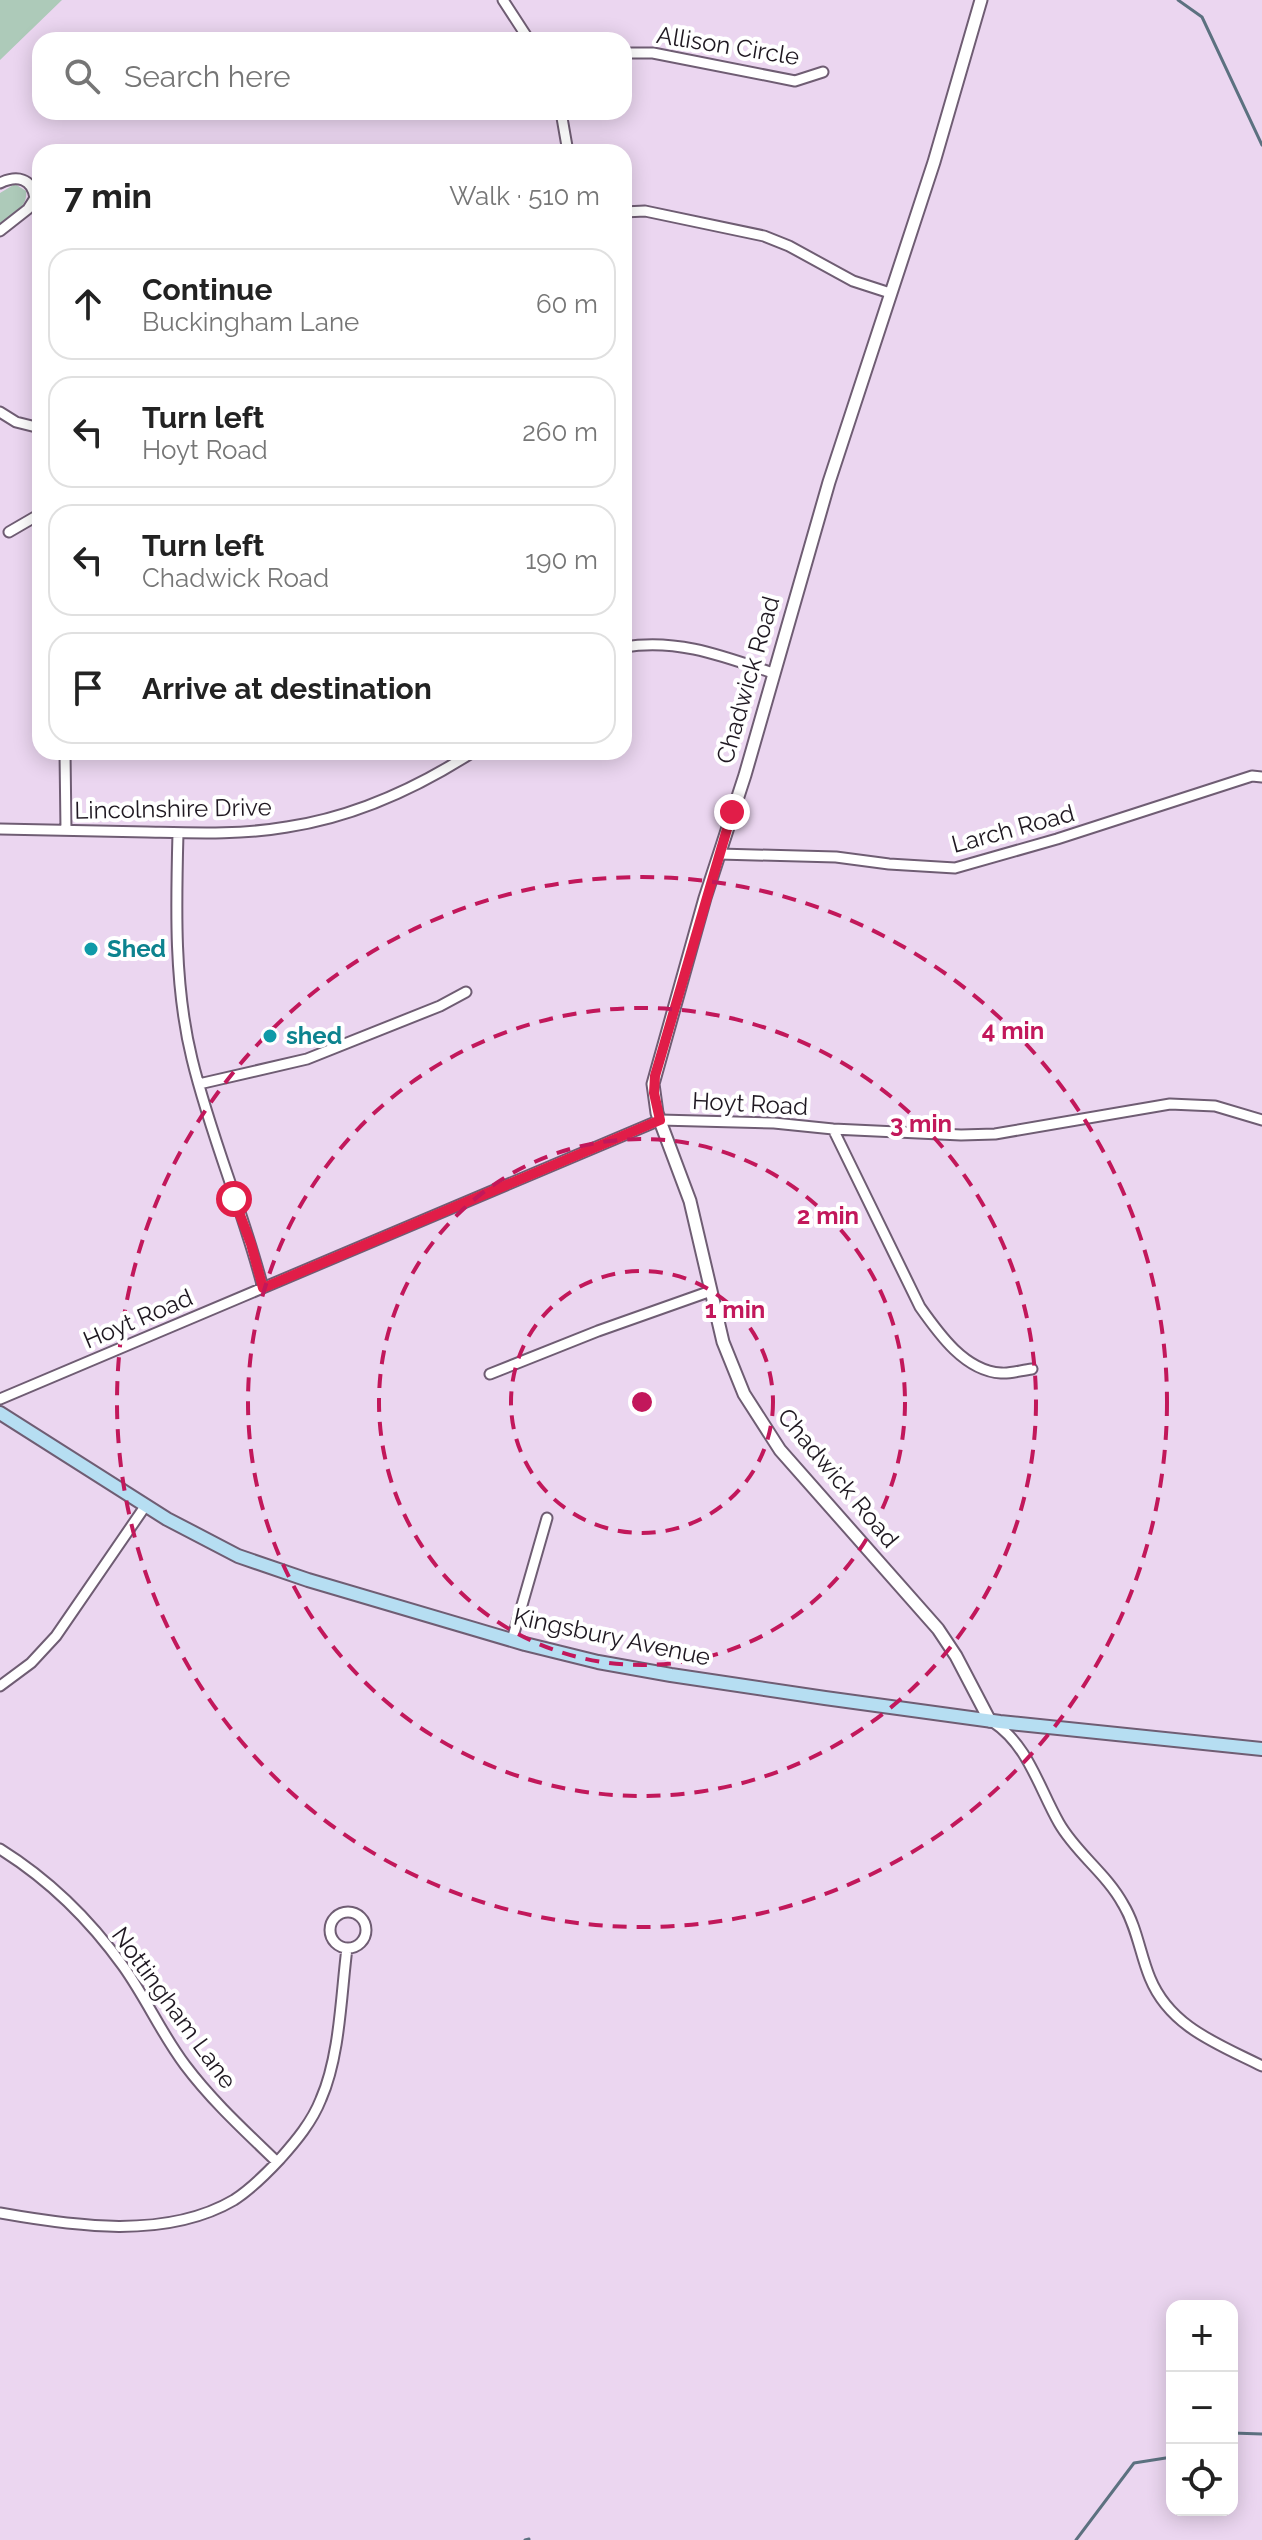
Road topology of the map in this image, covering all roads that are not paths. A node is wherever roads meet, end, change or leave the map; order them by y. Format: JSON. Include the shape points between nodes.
{"nodes":[{"id":1,"x":503,"y":0,"type":"edge"},
{"id":2,"x":981,"y":0,"type":"edge"},
{"id":3,"x":524,"y":32,"type":"edge"},
{"id":4,"x":632,"y":53,"type":"edge"},
{"id":5,"x":823,"y":72,"type":"dead end"},
{"id":6,"x":562,"y":120,"type":"edge"},
{"id":7,"x":567,"y":144,"type":"edge"},
{"id":8,"x":0,"y":183,"type":"edge"},
{"id":9,"x":32,"y":186,"type":"edge"},
{"id":10,"x":32,"y":203,"type":"edge"},
{"id":11,"x":632,"y":212,"type":"edge"},
{"id":12,"x":0,"y":231,"type":"edge"},
{"id":13,"x":890,"y":293,"type":"junction"},
{"id":14,"x":0,"y":412,"type":"edge"},
{"id":15,"x":32,"y":426,"type":"edge"},
{"id":16,"x":32,"y":519,"type":"edge"},
{"id":17,"x":9,"y":532,"type":"dead end"},
{"id":18,"x":632,"y":646,"type":"edge"},
{"id":19,"x":773,"y":673,"type":"junction"},
{"id":20,"x":65,"y":760,"type":"edge"},
{"id":21,"x":460,"y":760,"type":"edge"},
{"id":22,"x":1262,"y":777,"type":"edge"},
{"id":23,"x":0,"y":829,"type":"edge"},
{"id":24,"x":66,"y":830,"type":"junction"},
{"id":25,"x":178,"y":833,"type":"junction"},
{"id":26,"x":719,"y":854,"type":"junction"},
{"id":27,"x":466,"y":992,"type":"dead end"},
{"id":28,"x":199,"y":1084,"type":"junction"},
{"id":29,"x":660,"y":1120,"type":"junction"},
{"id":30,"x":1262,"y":1120,"type":"edge"},
{"id":31,"x":833,"y":1129,"type":"junction"},
{"id":32,"x":263,"y":1288,"type":"junction"},
{"id":33,"x":711,"y":1291,"type":"junction"},
{"id":34,"x":1032,"y":1369,"type":"dead end"},
{"id":35,"x":490,"y":1374,"type":"dead end"},
{"id":36,"x":0,"y":1399,"type":"edge"},
{"id":37,"x":0,"y":1413,"type":"edge"},
{"id":38,"x":146,"y":1505,"type":"junction"},
{"id":39,"x":547,"y":1518,"type":"dead end"},
{"id":40,"x":512,"y":1640,"type":"junction"},
{"id":41,"x":0,"y":1686,"type":"edge"},
{"id":42,"x":990,"y":1721,"type":"junction"},
{"id":43,"x":1262,"y":1749,"type":"edge"},
{"id":44,"x":0,"y":1849,"type":"edge"},
{"id":45,"x":347,"y":1948,"type":"junction"},
{"id":46,"x":1262,"y":2066,"type":"edge"},
{"id":47,"x":277,"y":2162,"type":"junction"},
{"id":48,"x":0,"y":2213,"type":"edge"}],
"edges":[{"from":1,"to":3,"type":"street"},
{"from":2,"to":13,"type":"street","name":"Chadwick Road"},
{"from":4,"to":5,"type":"street","name":"Allison Circle","via":[[675,56],[795,81]]},
{"from":6,"to":7,"type":"street"},
{"from":8,"to":9,"type":"street","via":[[14,178]]},
{"from":10,"to":12,"type":"street"},
{"from":11,"to":13,"type":"street","via":[[764,236],[853,281]]},
{"from":13,"to":19,"type":"street","name":"Chadwick Road"},
{"from":14,"to":15,"type":"street"},
{"from":16,"to":17,"type":"street"},
{"from":18,"to":19,"type":"street","via":[[683,646]]},
{"from":19,"to":26,"type":"street","name":"Chadwick Road"},
{"from":20,"to":24,"type":"street"},
{"from":21,"to":25,"type":"street","name":"Lincolnshire Drive","via":[[388,798],[319,820],[251,831]]},
{"from":22,"to":26,"type":"street","name":"Larch Road","via":[[955,868]]},
{"from":23,"to":24,"type":"street","name":"Lincolnshire Drive"},
{"from":24,"to":25,"type":"street","name":"Lincolnshire Drive"},
{"from":25,"to":28,"type":"street","via":[[180,982]]},
{"from":26,"to":29,"type":"street","name":"Chadwick Road","via":[[655,1076]]},
{"from":27,"to":28,"type":"street","via":[[307,1059]]},
{"from":28,"to":32,"type":"street"},
{"from":29,"to":31,"type":"street","name":"Hoyt Road"},
{"from":29,"to":32,"type":"street","name":"Hoyt Road"},
{"from":29,"to":33,"type":"street","name":"Chadwick Road","via":[[690,1201]]},
{"from":30,"to":31,"type":"street","name":"Hoyt Road","via":[[1215,1106],[1170,1104],[995,1134]]},
{"from":31,"to":34,"type":"street","via":[[937,1332],[982,1369],[1002,1374]]},
{"from":32,"to":36,"type":"street","name":"Hoyt Road"},
{"from":33,"to":35,"type":"street"},
{"from":33,"to":42,"type":"street","name":"Chadwick Road","via":[[730,1366],[761,1424],[938,1629]]},
{"from":37,"to":38,"type":"main road","name":"Kingsbury Avenue"},
{"from":38,"to":40,"type":"main road","name":"Kingsbury Avenue","via":[[191,1533],[264,1565]]},
{"from":38,"to":41,"type":"street","via":[[56,1636]]},
{"from":39,"to":40,"type":"street"},
{"from":40,"to":42,"type":"main road","name":"Kingsbury Avenue","via":[[671,1675]]},
{"from":42,"to":43,"type":"main road","name":"Kingsbury Avenue"},
{"from":42,"to":46,"type":"street","via":[[1011,1734],[1060,1826],[1123,1903],[1149,1976],[1170,2013]]},
{"from":44,"to":47,"type":"street","name":"Nottingham Lane","via":[[53,1887],[106,1944],[192,2074]]},
{"from":45,"to":45,"type":"street","via":[[336,1944],[330,1933],[332,1921],[347,1912],[358,1915],[366,1930],[358,1945]]},
{"from":45,"to":47,"type":"street","via":[[322,2098]]},
{"from":47,"to":48,"type":"street","via":[[235,2199],[187,2218],[121,2226]]}]}
